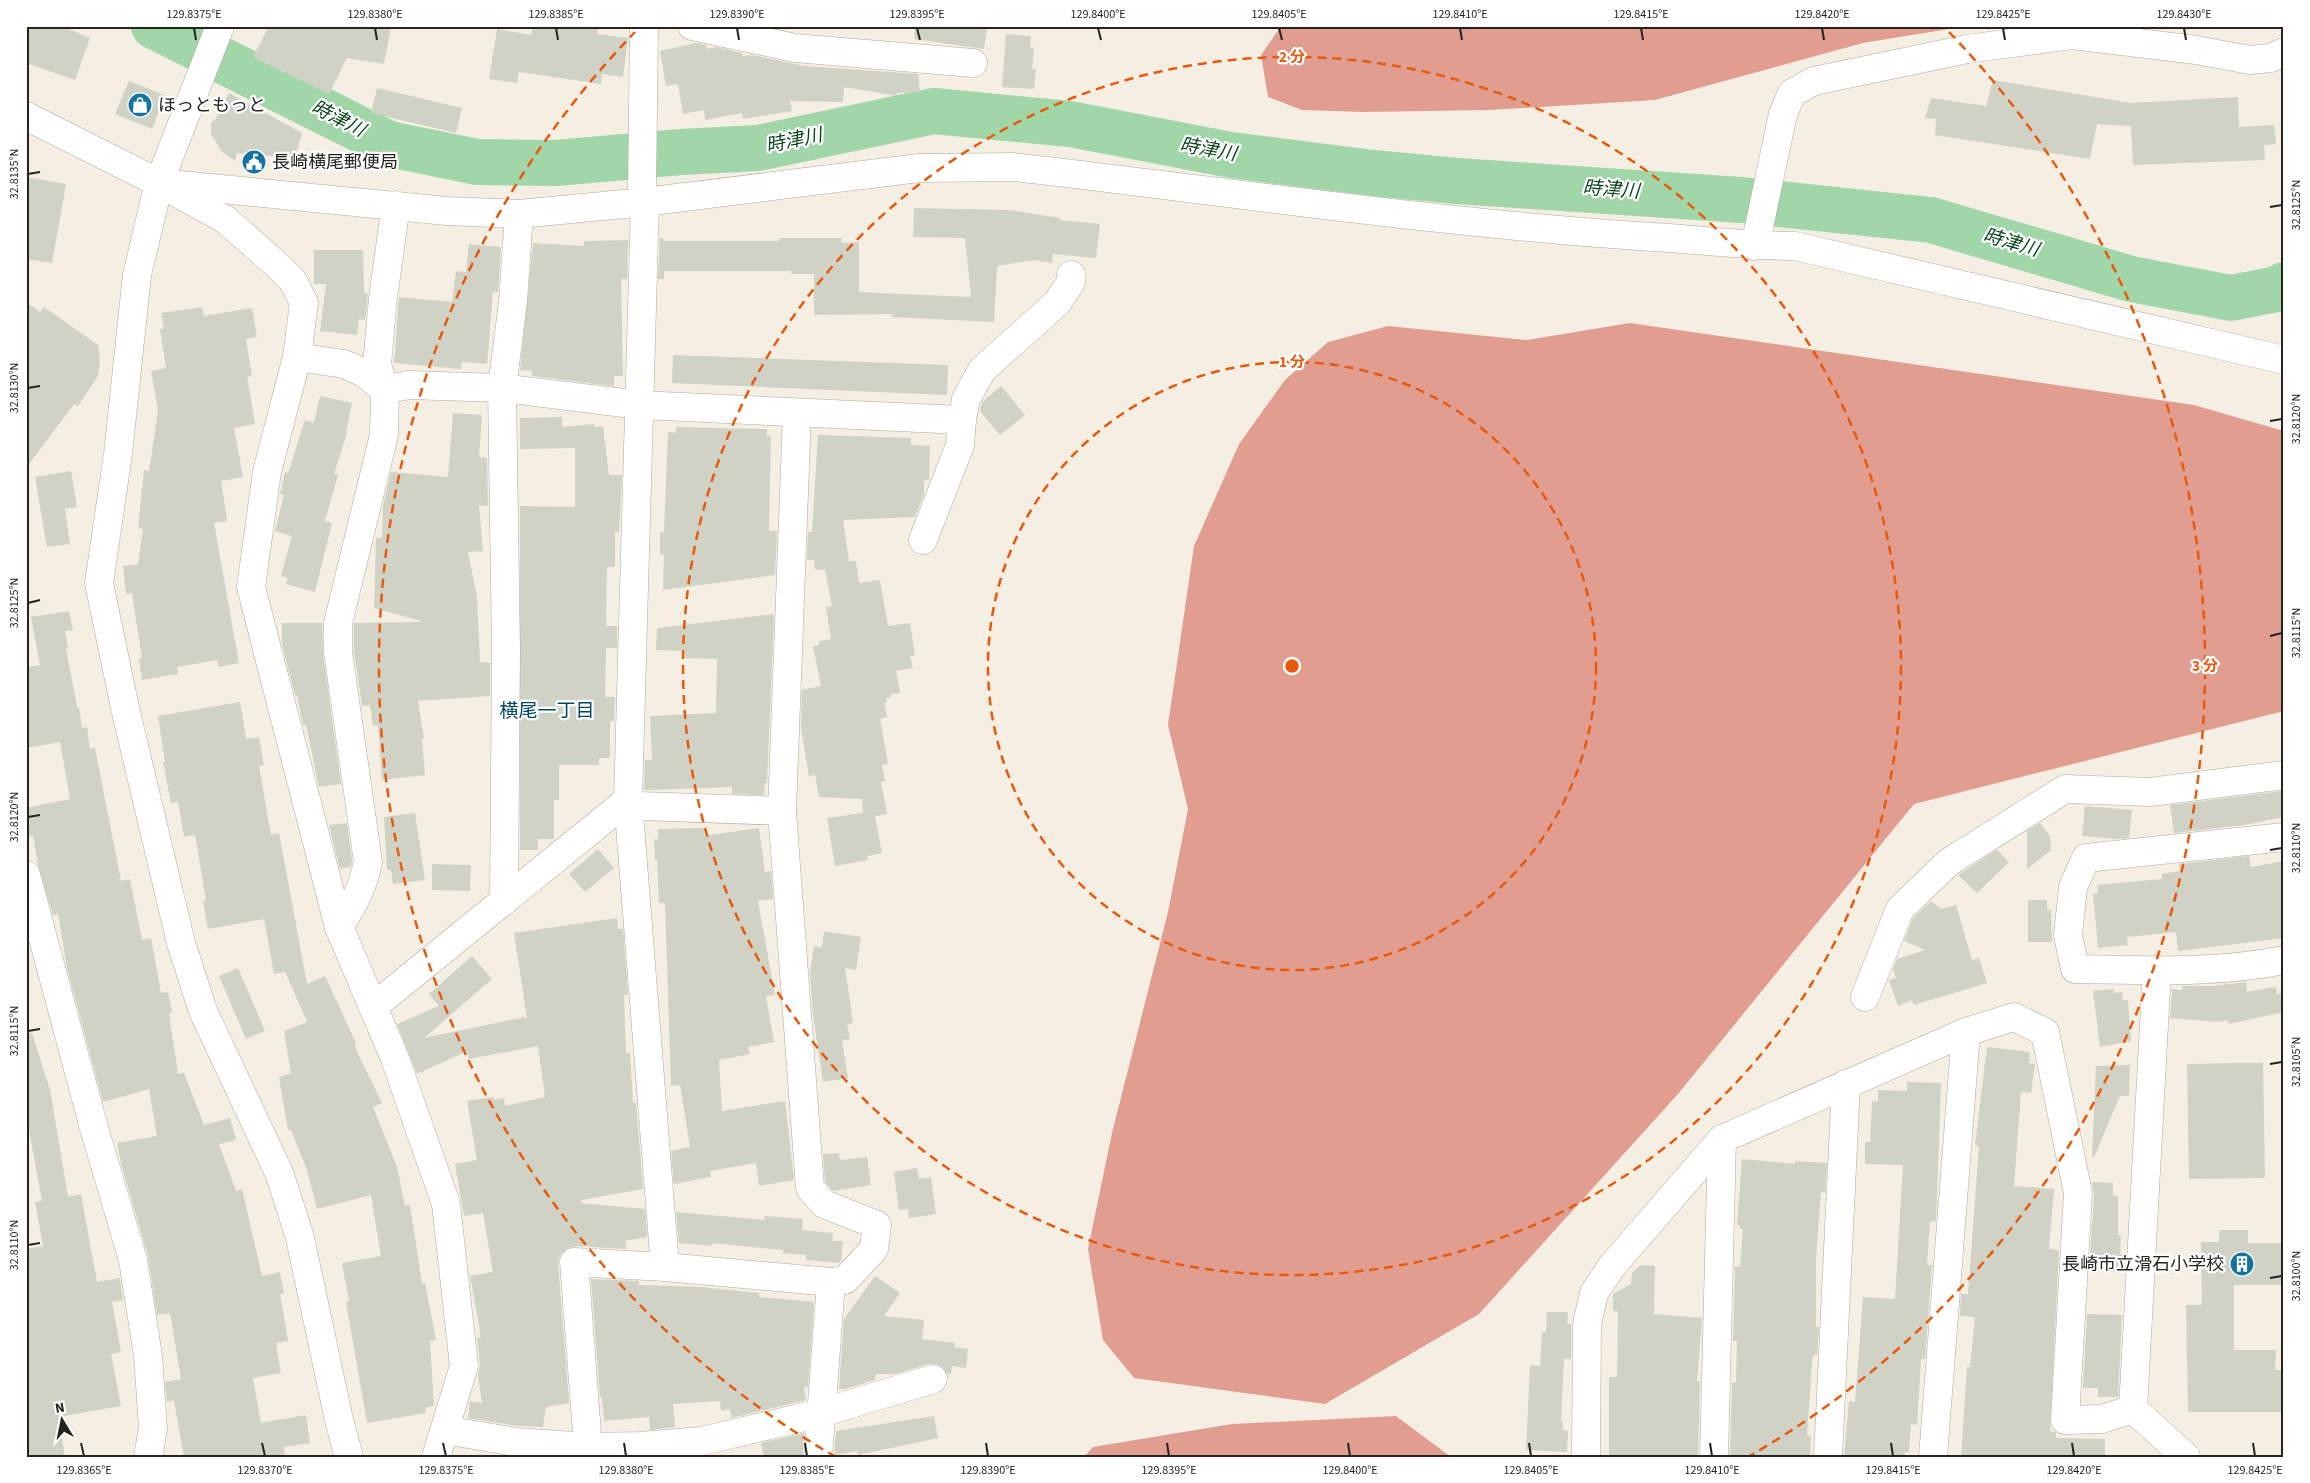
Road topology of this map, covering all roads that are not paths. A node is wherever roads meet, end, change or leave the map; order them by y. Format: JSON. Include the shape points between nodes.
{"nodes":[{"id":1,"x":644,"y":26,"type":"edge"},
{"id":2,"x":692,"y":26,"type":"edge"},
{"id":3,"x":218,"y":32,"type":"edge"},
{"id":4,"x":2284,"y":52,"type":"edge"},
{"id":5,"x":972,"y":63,"type":"dead end"},
{"id":6,"x":26,"y":116,"type":"edge"},
{"id":7,"x":159,"y":183,"type":"junction"},
{"id":8,"x":644,"y":197,"type":"junction"},
{"id":9,"x":396,"y":205,"type":"junction"},
{"id":10,"x":519,"y":214,"type":"junction"},
{"id":11,"x":1755,"y":246,"type":"junction"},
{"id":12,"x":1072,"y":275,"type":"dead end"},
{"id":13,"x":297,"y":357,"type":"junction"},
{"id":14,"x":2284,"y":360,"type":"edge"},
{"id":15,"x":502,"y":388,"type":"junction"},
{"id":16,"x":385,"y":390,"type":"junction"},
{"id":17,"x":640,"y":405,"type":"junction"},
{"id":18,"x":797,"y":413,"type":"junction"},
{"id":19,"x":962,"y":420,"type":"junction"},
{"id":20,"x":923,"y":540,"type":"dead end"},
{"id":21,"x":2284,"y":775,"type":"edge"},
{"id":22,"x":628,"y":800,"type":"junction"},
{"id":23,"x":782,"y":810,"type":"junction"},
{"id":24,"x":2284,"y":837,"type":"edge"},
{"id":25,"x":26,"y":875,"type":"edge"},
{"id":26,"x":504,"y":901,"type":"junction"},
{"id":27,"x":338,"y":927,"type":"junction"},
{"id":28,"x":2284,"y":960,"type":"edge"},
{"id":29,"x":2157,"y":970,"type":"junction"},
{"id":30,"x":1865,"y":997,"type":"dead end"},
{"id":31,"x":373,"y":1006,"type":"junction"},
{"id":32,"x":1966,"y":1032,"type":"junction"},
{"id":33,"x":1846,"y":1084,"type":"junction"},
{"id":34,"x":1722,"y":1139,"type":"junction"},
{"id":35,"x":665,"y":1267,"type":"junction"},
{"id":36,"x":831,"y":1282,"type":"junction"},
{"id":37,"x":933,"y":1379,"type":"dead end"},
{"id":38,"x":2133,"y":1409,"type":"junction"},
{"id":39,"x":821,"y":1413,"type":"junction"},
{"id":40,"x":445,"y":1430,"type":"junction"},
{"id":41,"x":588,"y":1446,"type":"junction"},
{"id":42,"x":148,"y":1457,"type":"edge"},
{"id":43,"x":349,"y":1457,"type":"edge"},
{"id":44,"x":436,"y":1457,"type":"edge"},
{"id":45,"x":818,"y":1457,"type":"edge"},
{"id":46,"x":1586,"y":1457,"type":"edge"},
{"id":47,"x":1714,"y":1457,"type":"edge"},
{"id":48,"x":1828,"y":1457,"type":"edge"},
{"id":49,"x":1933,"y":1457,"type":"edge"},
{"id":50,"x":2186,"y":1457,"type":"edge"}],
"edges":[{"from":1,"to":8,"type":"street"},
{"from":2,"to":5,"type":"street","via":[[795,48]]},
{"from":3,"to":7,"type":"street"},
{"from":4,"to":11,"type":"street","via":[[2270,58],[2250,60],[2196,50],[2072,36],[1968,49],[1814,81],[1792,93],[1783,114]]},
{"from":6,"to":7,"type":"street"},
{"from":7,"to":9,"type":"street"},
{"from":7,"to":13,"type":"street","via":[[226,220],[293,281],[304,302]]},
{"from":7,"to":43,"type":"street","via":[[137,275],[100,583],[125,708],[181,943],[203,1011],[280,1175],[300,1238]]},
{"from":8,"to":10,"type":"street"},
{"from":8,"to":11,"type":"street","via":[[919,168],[1014,167],[1560,232],[1707,240]]},
{"from":8,"to":17,"type":"street"},
{"from":9,"to":10,"type":"street"},
{"from":9,"to":16,"type":"street","via":[[377,365]]},
{"from":10,"to":15,"type":"street","via":[[513,302]]},
{"from":11,"to":14,"type":"street","via":[[1794,246]]},
{"from":12,"to":19,"type":"street","via":[[1071,282],[1056,303],[982,370],[966,399]]},
{"from":13,"to":16,"type":"street","via":[[344,364],[364,373]]},
{"from":13,"to":27,"type":"street","via":[[267,472],[251,587]]},
{"from":15,"to":16,"type":"street","via":[[408,385]]},
{"from":15,"to":17,"type":"street"},
{"from":15,"to":26,"type":"street","via":[[506,649]]},
{"from":16,"to":27,"type":"street","via":[[384,435],[338,623],[338,652],[368,862],[360,891]]},
{"from":17,"to":18,"type":"street"},
{"from":17,"to":22,"type":"street"},
{"from":18,"to":19,"type":"street"},
{"from":18,"to":23,"type":"street"},
{"from":19,"to":20,"type":"street","via":[[960,445]]},
{"from":21,"to":30,"type":"street","via":[[2150,792],[2065,789],[1949,862],[1900,909]]},
{"from":22,"to":23,"type":"street","via":[[640,806]]},
{"from":22,"to":26,"type":"street"},
{"from":22,"to":35,"type":"street"},
{"from":23,"to":36,"type":"street","via":[[810,1188],[824,1204],[877,1225],[874,1248],[845,1280]]},
{"from":24,"to":29,"type":"street","via":[[2086,858],[2073,887],[2068,935],[2076,969]]},
{"from":25,"to":42,"type":"street","via":[[133,1260],[148,1356],[153,1428]]},
{"from":26,"to":31,"type":"street"},
{"from":27,"to":31,"type":"street"},
{"from":28,"to":29,"type":"street","via":[[2256,966]]},
{"from":29,"to":38,"type":"street"},
{"from":31,"to":40,"type":"street","via":[[446,1204],[464,1366]]},
{"from":32,"to":33,"type":"street"},
{"from":32,"to":38,"type":"street","via":[[2014,1017],[2045,1032],[2078,1193],[2065,1420],[2102,1420]]},
{"from":32,"to":49,"type":"street"},
{"from":33,"to":34,"type":"street"},
{"from":33,"to":48,"type":"street"},
{"from":34,"to":46,"type":"street","via":[[1625,1251],[1594,1293],[1587,1324]]},
{"from":34,"to":47,"type":"street"},
{"from":35,"to":36,"type":"street"},
{"from":35,"to":41,"type":"street","via":[[574,1262]]},
{"from":36,"to":39,"type":"street"},
{"from":37,"to":39,"type":"street"},
{"from":38,"to":50,"type":"street"},
{"from":39,"to":41,"type":"street","via":[[702,1441]]},
{"from":39,"to":45,"type":"street"},
{"from":40,"to":41,"type":"street","via":[[516,1442]]},
{"from":40,"to":44,"type":"street"}]}
